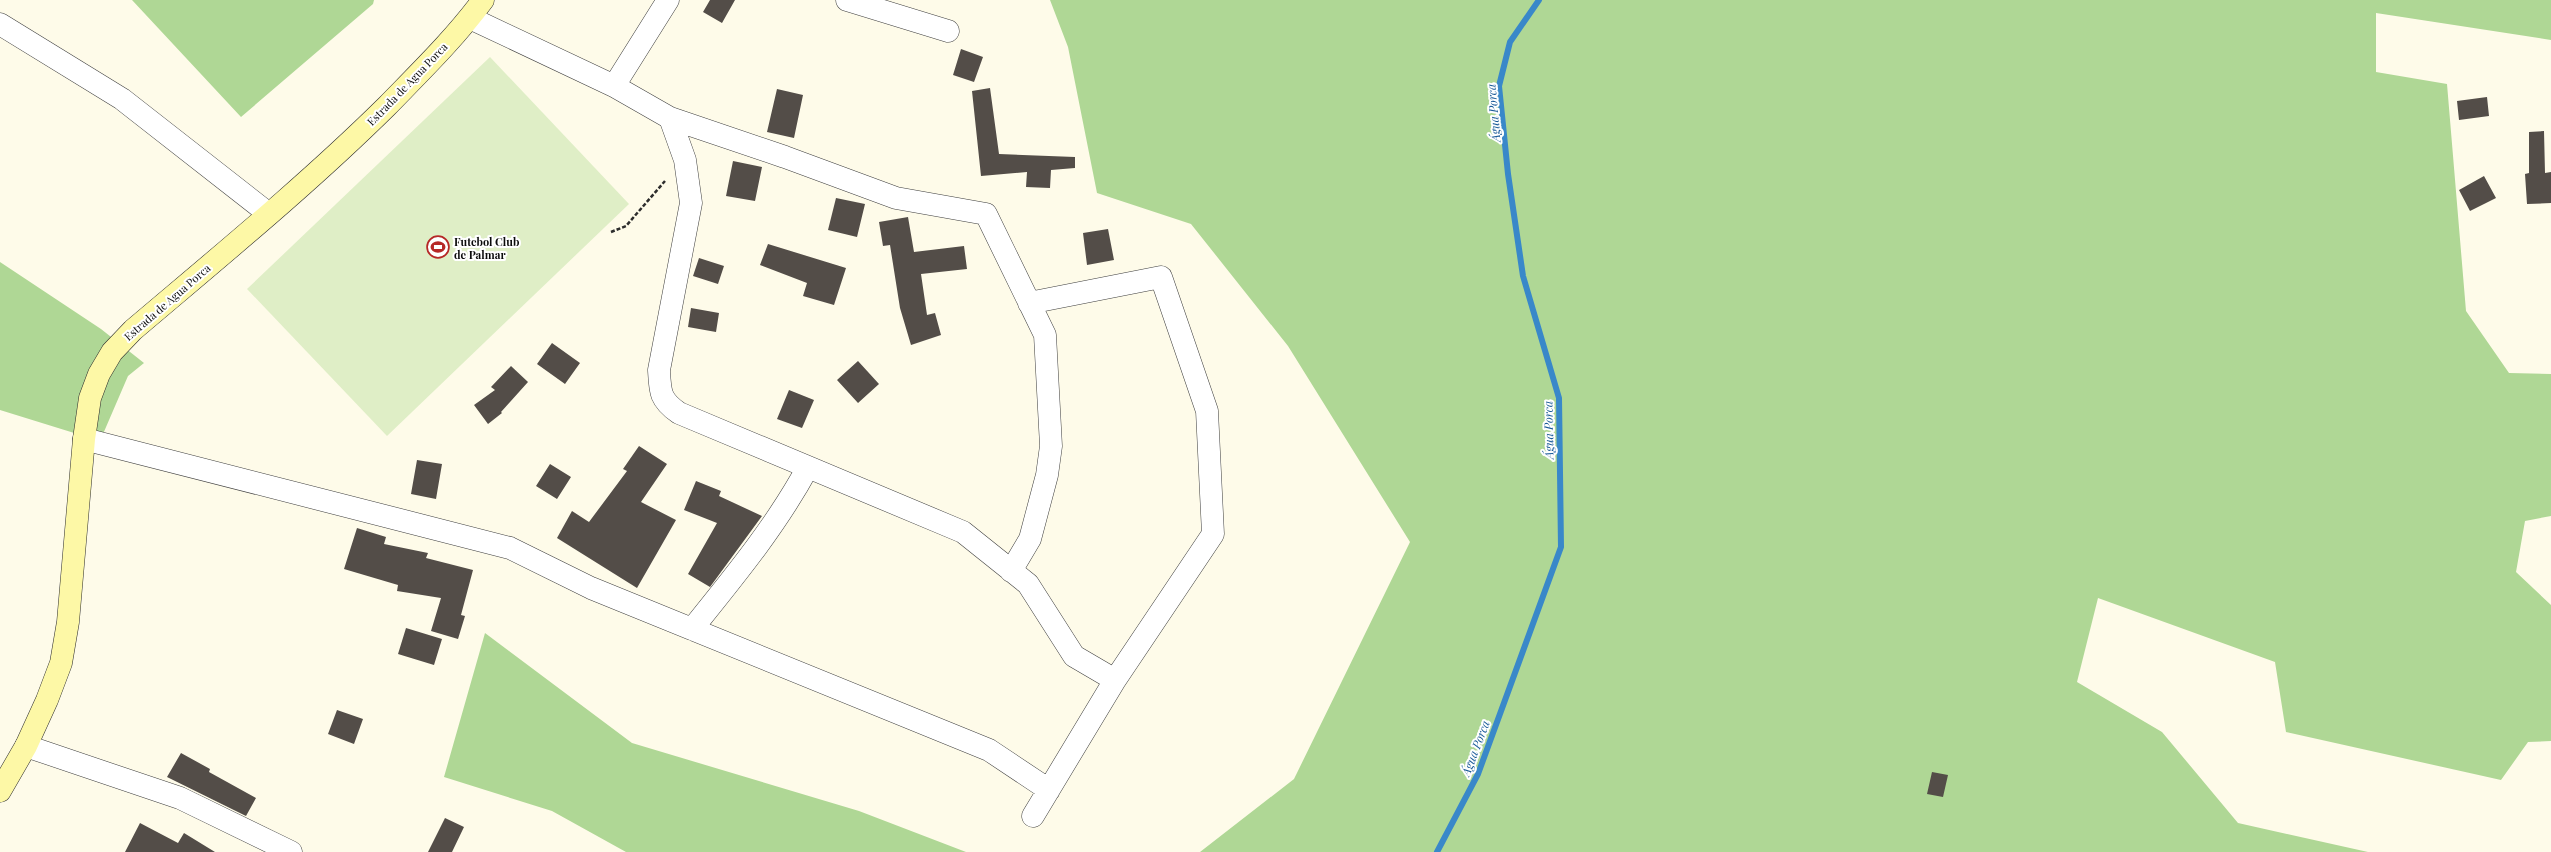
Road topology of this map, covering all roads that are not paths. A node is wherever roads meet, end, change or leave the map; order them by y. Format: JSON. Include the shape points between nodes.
{"nodes":[{"id":1,"x":482,"y":0,"type":"edge"},
{"id":2,"x":668,"y":0,"type":"edge"},
{"id":3,"x":847,"y":0,"type":"edge"},
{"id":4,"x":470,"y":18,"type":"junction"},
{"id":5,"x":0,"y":24,"type":"edge"},
{"id":6,"x":948,"y":31,"type":"dead end"},
{"id":7,"x":614,"y":86,"type":"junction"},
{"id":8,"x":670,"y":118,"type":"junction"},
{"id":9,"x":269,"y":214,"type":"junction"},
{"id":10,"x":1029,"y":303,"type":"junction"},
{"id":11,"x":84,"y":440,"type":"junction"},
{"id":12,"x":808,"y":467,"type":"junction"},
{"id":13,"x":1011,"y":571,"type":"junction"},
{"id":14,"x":692,"y":629,"type":"junction"},
{"id":15,"x":1115,"y":680,"type":"junction"},
{"id":16,"x":26,"y":746,"type":"junction"},
{"id":17,"x":1049,"y":790,"type":"junction"},
{"id":18,"x":0,"y":791,"type":"edge"},
{"id":19,"x":1033,"y":816,"type":"dead end"},
{"id":20,"x":291,"y":852,"type":"edge"}],
"edges":[{"from":1,"to":4,"type":"main road","name":"Estrada de Agua Porca"},
{"from":2,"to":7,"type":"street"},
{"from":3,"to":6,"type":"street"},
{"from":4,"to":7,"type":"street"},
{"from":4,"to":9,"type":"main road","name":"Estrada de Agua Porca","via":[[406,87],[345,147]]},
{"from":5,"to":9,"type":"street","via":[[122,99]]},
{"from":7,"to":8,"type":"street"},
{"from":8,"to":10,"type":"street","via":[[896,198],[986,214]]},
{"from":8,"to":12,"type":"street","via":[[685,160],[691,203],[659,370],[660,391],[666,404],[679,413]]},
{"from":9,"to":11,"type":"main road","name":"Estrada de Agua Porca","via":[[133,330],[112,352],[99,374],[90,398]]},
{"from":10,"to":13,"type":"street","via":[[1045,335],[1051,446],[1048,475],[1030,539]]},
{"from":10,"to":15,"type":"street","via":[[1161,277],[1207,411],[1213,534]]},
{"from":11,"to":14,"type":"street","via":[[510,548],[591,588]]},
{"from":11,"to":16,"type":"main road","name":"Estrada de Agua Porca","via":[[68,622],[61,663]]},
{"from":12,"to":13,"type":"street","via":[[962,532]]},
{"from":12,"to":14,"type":"street","via":[[788,505]]},
{"from":13,"to":15,"type":"street","via":[[1028,584],[1074,656]]},
{"from":14,"to":17,"type":"street","via":[[989,750]]},
{"from":15,"to":17,"type":"street"},
{"from":16,"to":18,"type":"main road","name":"Estrada de Agua Porca"},
{"from":16,"to":20,"type":"street","via":[[180,798]]},
{"from":17,"to":19,"type":"street"}]}
